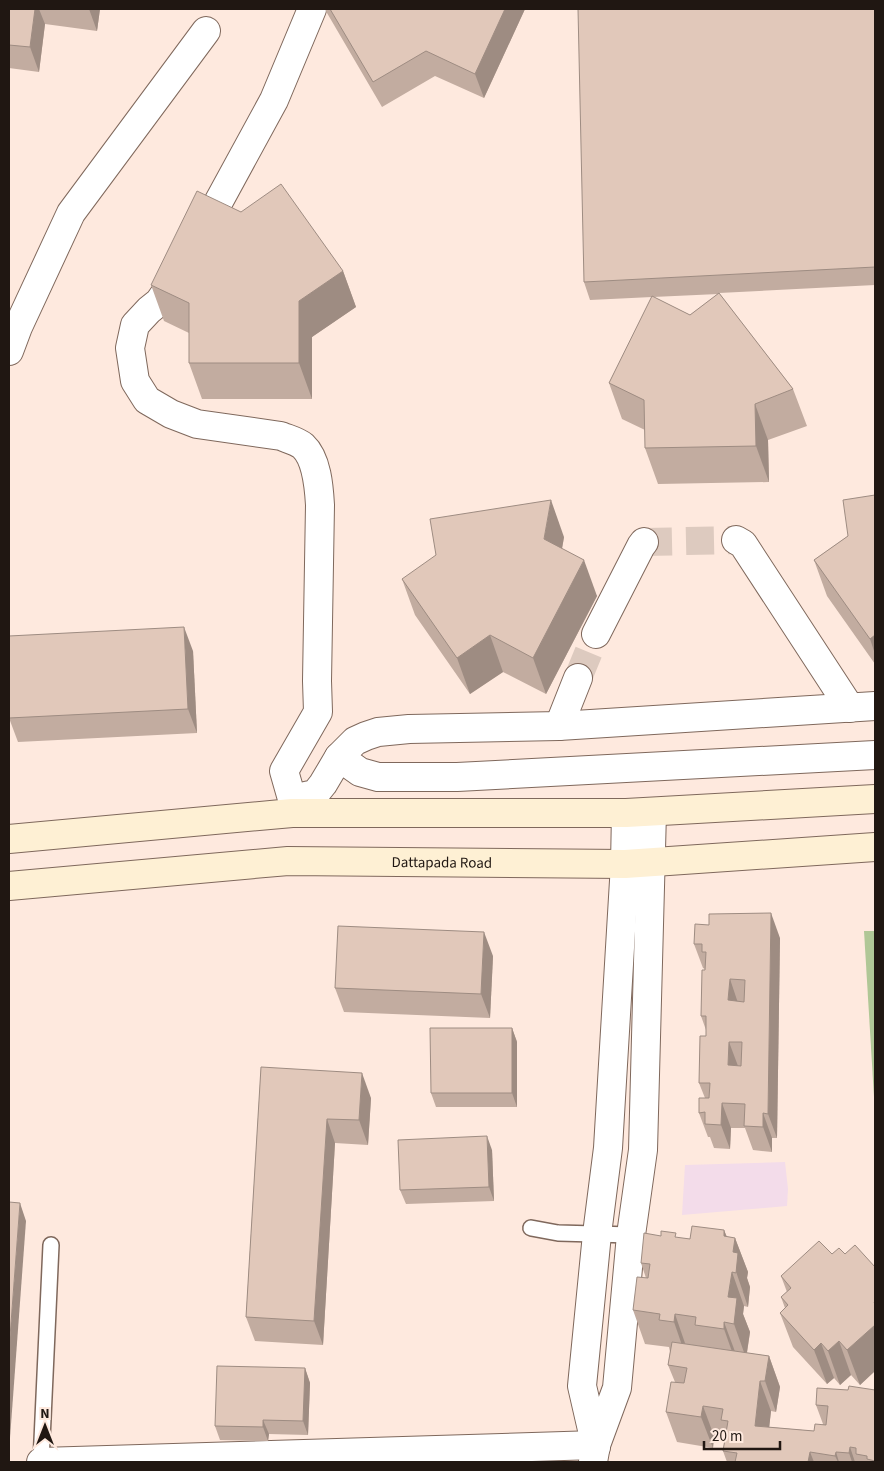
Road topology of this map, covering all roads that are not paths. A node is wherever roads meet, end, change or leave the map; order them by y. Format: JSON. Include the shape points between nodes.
{"nodes":[{"id":1,"x":312,"y":9,"type":"edge"},
{"id":2,"x":206,"y":31,"type":"dead end"},
{"id":3,"x":9,"y":352,"type":"edge"},
{"id":4,"x":736,"y":540,"type":"dead end"},
{"id":5,"x":644,"y":542,"type":"dead end"},
{"id":6,"x":596,"y":634,"type":"tunnel mouth"},
{"id":7,"x":578,"y":678,"type":"tunnel mouth"},
{"id":8,"x":863,"y":707,"type":"edge"},
{"id":9,"x":559,"y":726,"type":"junction"},
{"id":10,"x":875,"y":754,"type":"edge"},
{"id":11,"x":339,"y":757,"type":"junction"},
{"id":12,"x":875,"y":798,"type":"edge"},
{"id":13,"x":292,"y":806,"type":"junction"},
{"id":14,"x":652,"y":812,"type":"junction"},
{"id":15,"x":626,"y":813,"type":"junction"},
{"id":16,"x":9,"y":840,"type":"edge"},
{"id":17,"x":875,"y":846,"type":"edge"},
{"id":18,"x":638,"y":863,"type":"junction"},
{"id":19,"x":9,"y":886,"type":"edge"},
{"id":20,"x":608,"y":1148,"type":"junction"},
{"id":21,"x":643,"y":1150,"type":"junction"},
{"id":22,"x":531,"y":1228,"type":"dead end"},
{"id":23,"x":598,"y":1234,"type":"junction"},
{"id":24,"x":631,"y":1235,"type":"junction"},
{"id":25,"x":51,"y":1245,"type":"dead end"},
{"id":26,"x":586,"y":1355,"type":"junction"},
{"id":27,"x":620,"y":1358,"type":"junction"},
{"id":28,"x":597,"y":1457,"type":"edge"},
{"id":29,"x":41,"y":1462,"type":"edge"}],
"edges":[{"from":1,"to":13,"type":"street","via":[[274,100],[182,269],[159,302],[135,325],[130,348],[135,381],[147,400],[197,424],[287,438],[303,446],[312,461],[319,481],[320,505],[318,712],[284,771]]},
{"from":2,"to":3,"type":"street","via":[[71,213]]},
{"from":4,"to":8,"type":"street","via":[[743,544]]},
{"from":5,"to":6,"type":"street"},
{"from":7,"to":9,"type":"street"},
{"from":8,"to":9,"type":"street"},
{"from":9,"to":11,"type":"street","via":[[378,732],[355,741]]},
{"from":10,"to":11,"type":"street","via":[[457,777],[378,777],[360,772]]},
{"from":11,"to":13,"type":"street","via":[[315,794]]},
{"from":12,"to":14,"type":"main road"},
{"from":13,"to":15,"type":"main road"},
{"from":13,"to":16,"type":"main road"},
{"from":14,"to":15,"type":"main road"},
{"from":14,"to":18,"type":"street"},
{"from":15,"to":18,"type":"street"},
{"from":17,"to":18,"type":"main road","name":"Dattapada Road"},
{"from":18,"to":19,"type":"main road","name":"Dattapada Road","via":[[288,861]]},
{"from":18,"to":20,"type":"street"},
{"from":18,"to":21,"type":"street"},
{"from":20,"to":21,"type":"street"},
{"from":20,"to":23,"type":"street"},
{"from":21,"to":24,"type":"street"},
{"from":22,"to":23,"type":"lane","via":[[558,1233]]},
{"from":23,"to":24,"type":"lane"},
{"from":23,"to":26,"type":"street"},
{"from":24,"to":27,"type":"street"},
{"from":25,"to":29,"type":"lane"},
{"from":26,"to":27,"type":"street"},
{"from":26,"to":28,"type":"street","via":[[582,1386]]},
{"from":27,"to":28,"type":"street","via":[[617,1388]]},
{"from":28,"to":29,"type":"street"}]}
